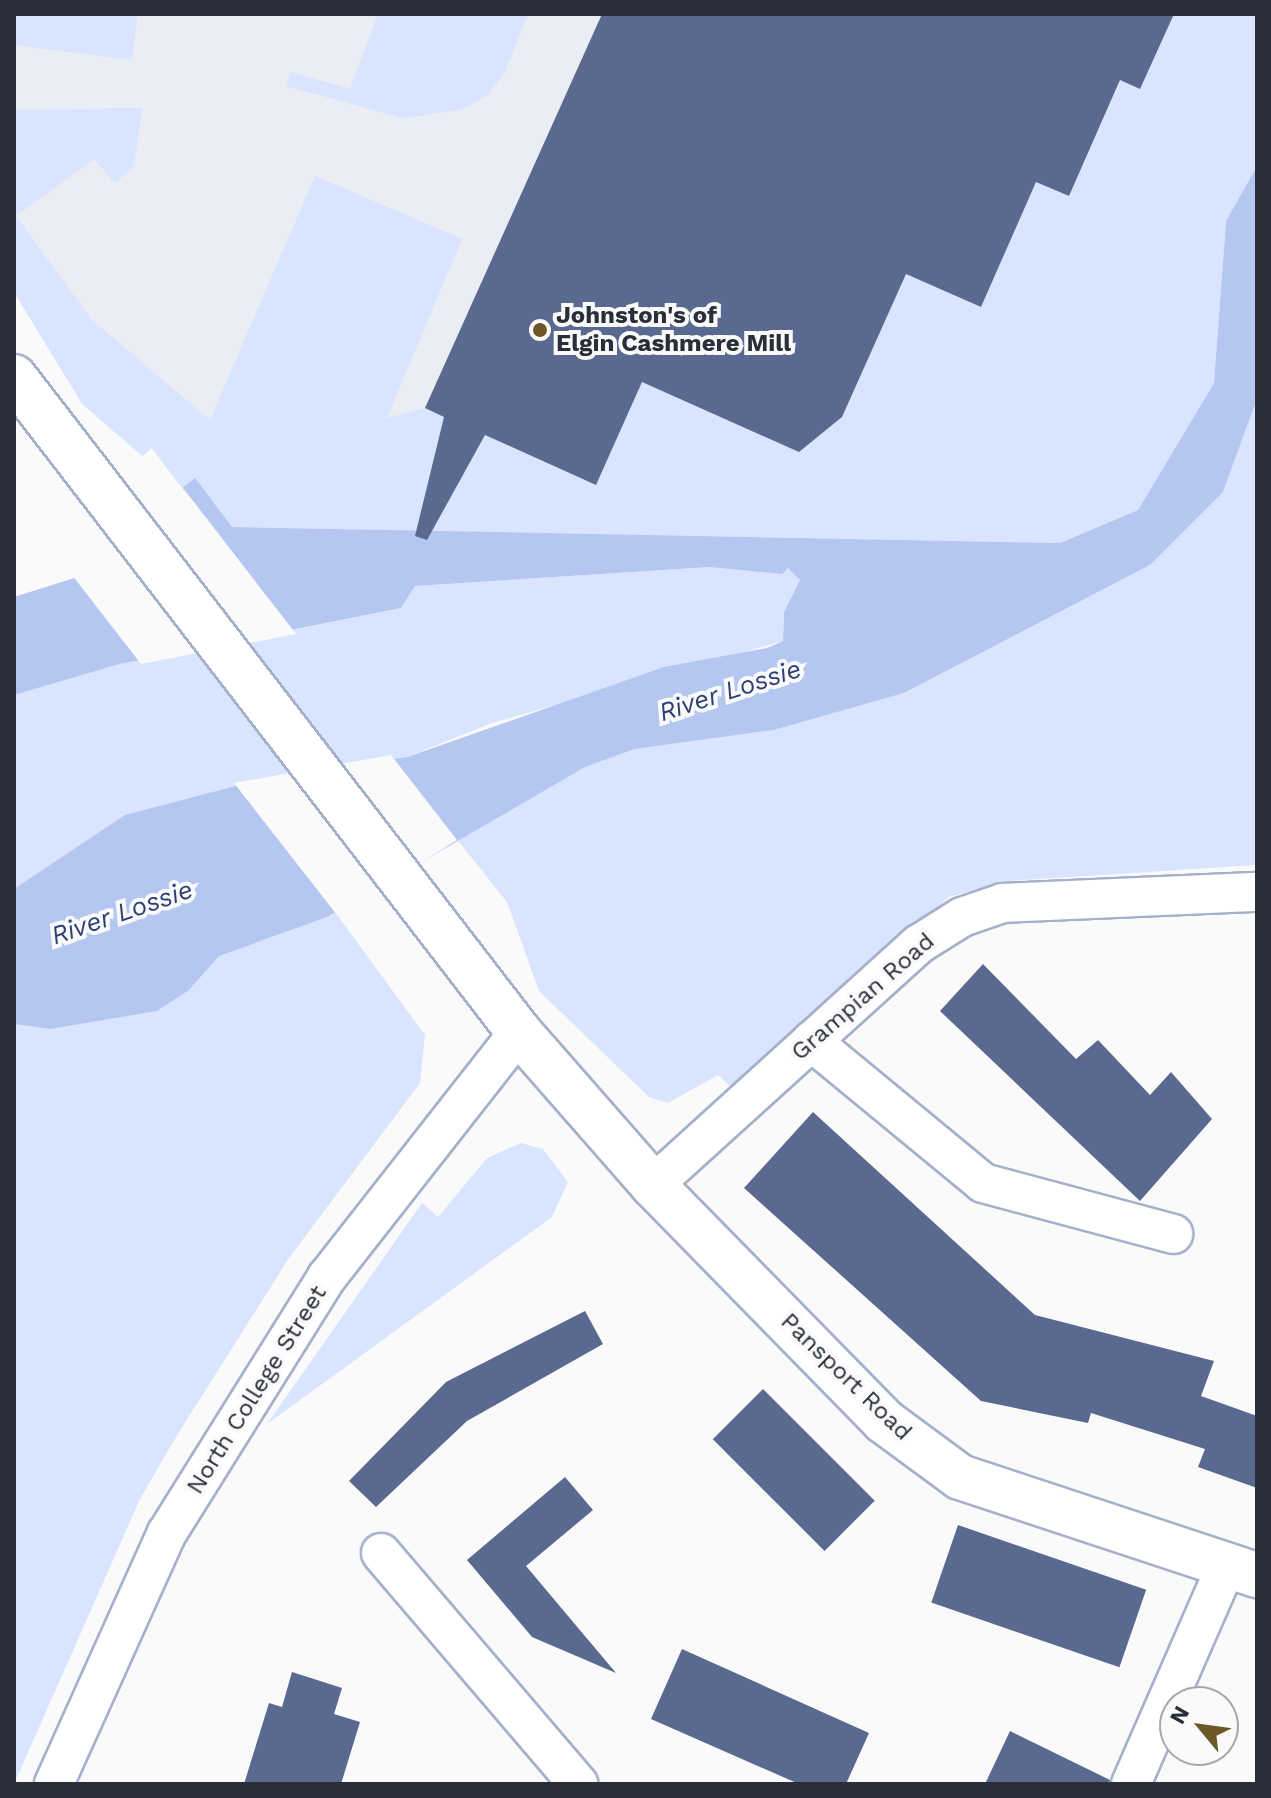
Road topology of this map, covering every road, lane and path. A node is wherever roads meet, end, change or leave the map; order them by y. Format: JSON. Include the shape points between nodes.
{"nodes":[{"id":1,"x":14,"y":377,"type":"edge"},
{"id":2,"x":1257,"y":892,"type":"edge"},
{"id":3,"x":519,"y":1032,"type":"junction"},
{"id":4,"x":811,"y":1041,"type":"junction"},
{"id":5,"x":653,"y":1185,"type":"junction"},
{"id":6,"x":1173,"y":1234,"type":"dead end"},
{"id":7,"x":381,"y":1553,"type":"dead end"},
{"id":8,"x":1242,"y":1570,"type":"edge"},
{"id":9,"x":54,"y":1784,"type":"edge"},
{"id":10,"x":578,"y":1784,"type":"edge"},
{"id":11,"x":1131,"y":1784,"type":"edge"}],
"edges":[{"from":1,"to":3,"type":"street","name":"Pansport Road","via":[[440,937]]},
{"from":2,"to":4,"type":"street","name":"Grampian Road","via":[[1003,903],[919,944]]},
{"from":3,"to":5,"type":"street","name":"Pansport Road"},
{"from":3,"to":9,"type":"street","name":"North College Street","via":[[327,1277],[167,1533]]},
{"from":4,"to":5,"type":"street","name":"Grampian Road"},
{"from":4,"to":6,"type":"street","via":[[983,1183]]},
{"from":5,"to":8,"type":"street","name":"Pansport Road","via":[[884,1421],[960,1477]]},
{"from":7,"to":10,"type":"street"},
{"from":8,"to":11,"type":"street"}]}
